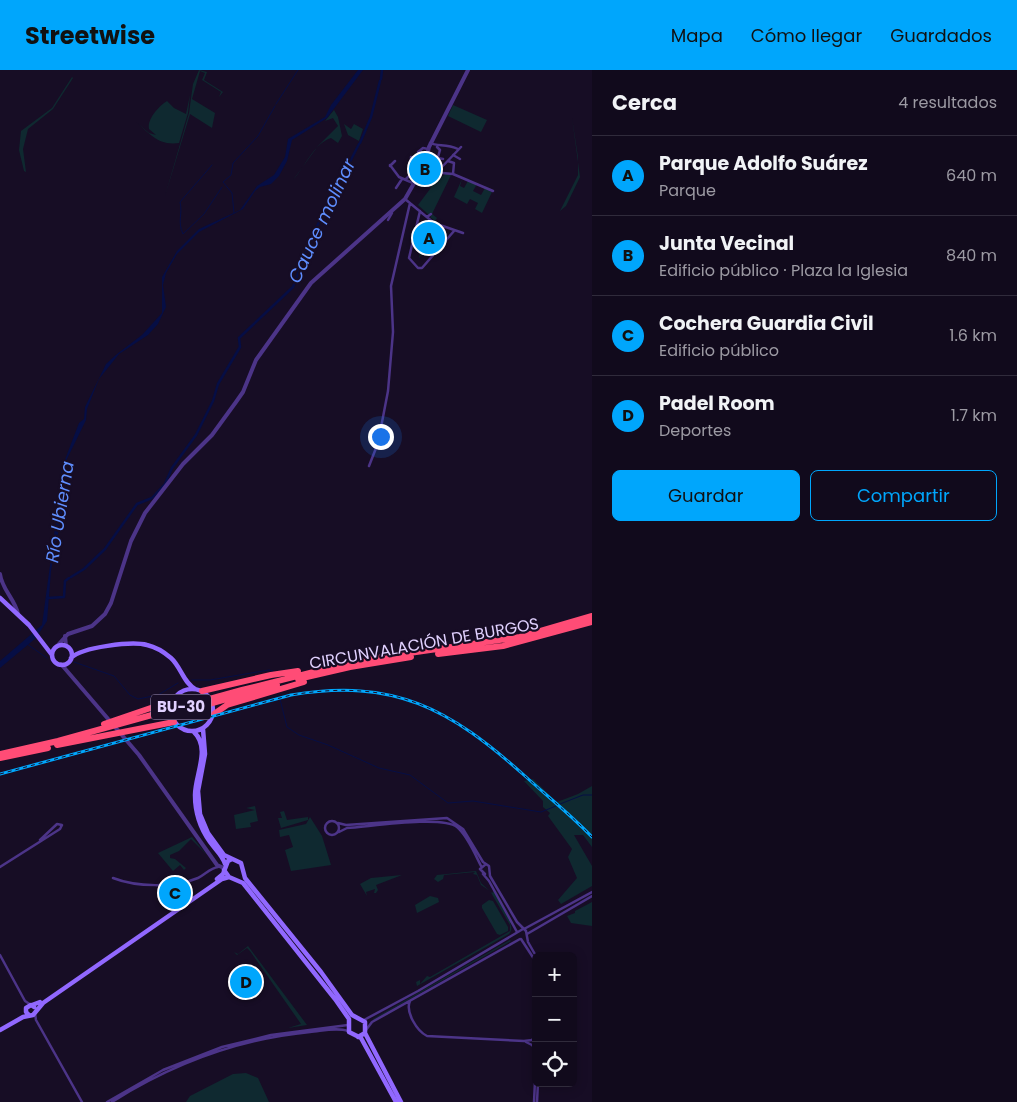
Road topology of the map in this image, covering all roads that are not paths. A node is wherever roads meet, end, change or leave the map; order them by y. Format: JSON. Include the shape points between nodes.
{"nodes":[{"id":1,"x":468,"y":70,"type":"edge"},
{"id":2,"x":430,"y":143,"type":"junction"},
{"id":3,"x":437,"y":146,"type":"junction"},
{"id":4,"x":428,"y":148,"type":"junction"},
{"id":5,"x":453,"y":155,"type":"junction"},
{"id":6,"x":411,"y":157,"type":"dead end"},
{"id":7,"x":430,"y":157,"type":"junction"},
{"id":8,"x":438,"y":157,"type":"junction"},
{"id":9,"x":460,"y":158,"type":"dead end"},
{"id":10,"x":443,"y":159,"type":"dead end"},
{"id":11,"x":395,"y":160,"type":"dead end"},
{"id":12,"x":426,"y":161,"type":"junction"},
{"id":13,"x":448,"y":161,"type":"junction"},
{"id":14,"x":420,"y":163,"type":"dead end"},
{"id":15,"x":421,"y":171,"type":"junction"},
{"id":16,"x":436,"y":171,"type":"junction"},
{"id":17,"x":452,"y":174,"type":"junction"},
{"id":18,"x":404,"y":178,"type":"junction"},
{"id":19,"x":414,"y":184,"type":"junction"},
{"id":20,"x":396,"y":188,"type":"dead end"},
{"id":21,"x":493,"y":191,"type":"dead end"},
{"id":22,"x":405,"y":199,"type":"junction"},
{"id":23,"x":410,"y":203,"type":"junction"},
{"id":24,"x":394,"y":209,"type":"junction"},
{"id":25,"x":420,"y":211,"type":"junction"},
{"id":26,"x":431,"y":214,"type":"dead end"},
{"id":27,"x":427,"y":217,"type":"junction"},
{"id":28,"x":388,"y":220,"type":"dead end"},
{"id":29,"x":454,"y":231,"type":"junction"},
{"id":30,"x":463,"y":232,"type":"dead end"},
{"id":31,"x":369,"y":466,"type":"dead end"},
{"id":32,"x":0,"y":574,"type":"edge"},
{"id":33,"x":0,"y":598,"type":"edge"},
{"id":34,"x":18,"y":614,"type":"junction"},
{"id":35,"x":592,"y":616,"type":"edge"},
{"id":36,"x":592,"y":622,"type":"edge"},
{"id":37,"x":65,"y":636,"type":"junction"},
{"id":38,"x":46,"y":645,"type":"junction"},
{"id":39,"x":57,"y":647,"type":"junction"},
{"id":40,"x":68,"y":648,"type":"junction"},
{"id":41,"x":81,"y":652,"type":"junction"},
{"id":42,"x":52,"y":655,"type":"junction"},
{"id":43,"x":71,"y":658,"type":"junction"},
{"id":44,"x":361,"y":660,"type":"junction"},
{"id":45,"x":67,"y":663,"type":"junction"},
{"id":46,"x":61,"y":664,"type":"junction"},
{"id":47,"x":350,"y":667,"type":"junction"},
{"id":48,"x":71,"y":674,"type":"junction"},
{"id":49,"x":184,"y":677,"type":"junction"},
{"id":50,"x":198,"y":690,"type":"junction"},
{"id":51,"x":182,"y":692,"type":"junction"},
{"id":52,"x":173,"y":703,"type":"junction"},
{"id":53,"x":213,"y":717,"type":"junction"},
{"id":54,"x":174,"y":721,"type":"junction"},
{"id":55,"x":203,"y":729,"type":"junction"},
{"id":56,"x":194,"y":732,"type":"junction"},
{"id":57,"x":58,"y":743,"type":"junction"},
{"id":58,"x":0,"y":754,"type":"edge"},
{"id":59,"x":0,"y":758,"type":"edge"},
{"id":60,"x":338,"y":823,"type":"junction"},
{"id":61,"x":53,"y":830,"type":"dead end"},
{"id":62,"x":339,"y":832,"type":"junction"},
{"id":63,"x":232,"y":859,"type":"junction"},
{"id":64,"x":214,"y":860,"type":"junction"},
{"id":65,"x":487,"y":865,"type":"junction"},
{"id":66,"x":218,"y":866,"type":"junction"},
{"id":67,"x":481,"y":866,"type":"junction"},
{"id":68,"x":0,"y":867,"type":"edge"},
{"id":69,"x":225,"y":867,"type":"junction"},
{"id":70,"x":212,"y":869,"type":"junction"},
{"id":71,"x":244,"y":869,"type":"junction"},
{"id":72,"x":490,"y":871,"type":"junction"},
{"id":73,"x":483,"y":874,"type":"junction"},
{"id":74,"x":113,"y":878,"type":"dead end"},
{"id":75,"x":232,"y":878,"type":"junction"},
{"id":76,"x":592,"y":892,"type":"edge"},
{"id":77,"x":592,"y":896,"type":"edge"},
{"id":78,"x":523,"y":929,"type":"junction"},
{"id":79,"x":517,"y":933,"type":"junction"},
{"id":80,"x":527,"y":935,"type":"junction"},
{"id":81,"x":521,"y":939,"type":"junction"},
{"id":82,"x":534,"y":952,"type":"edge"},
{"id":83,"x":0,"y":955,"type":"edge"},
{"id":84,"x":532,"y":956,"type":"edge"},
{"id":85,"x":411,"y":1000,"type":"junction"},
{"id":86,"x":25,"y":1001,"type":"junction"},
{"id":87,"x":32,"y":1005,"type":"junction"},
{"id":88,"x":396,"y":1008,"type":"junction"},
{"id":89,"x":25,"y":1009,"type":"junction"},
{"id":90,"x":409,"y":1011,"type":"junction"},
{"id":91,"x":36,"y":1012,"type":"junction"},
{"id":92,"x":29,"y":1015,"type":"junction"},
{"id":93,"x":357,"y":1018,"type":"junction"},
{"id":94,"x":36,"y":1020,"type":"junction"},
{"id":95,"x":363,"y":1020,"type":"junction"},
{"id":96,"x":348,"y":1024,"type":"junction"},
{"id":97,"x":0,"y":1029,"type":"edge"},
{"id":98,"x":348,"y":1032,"type":"junction"},
{"id":99,"x":365,"y":1032,"type":"junction"},
{"id":100,"x":358,"y":1037,"type":"junction"},
{"id":101,"x":532,"y":1038,"type":"edge"},
{"id":102,"x":524,"y":1041,"type":"junction"},
{"id":103,"x":532,"y":1044,"type":"edge"},
{"id":104,"x":536,"y":1087,"type":"edge"},
{"id":105,"x":538,"y":1087,"type":"edge"},
{"id":106,"x":82,"y":1102,"type":"edge"},
{"id":107,"x":106,"y":1102,"type":"edge"},
{"id":108,"x":112,"y":1102,"type":"edge"},
{"id":109,"x":396,"y":1102,"type":"edge"},
{"id":110,"x":401,"y":1102,"type":"edge"},
{"id":111,"x":536,"y":1102,"type":"edge"}],
"edges":[{"from":1,"to":2,"type":"street"},
{"from":2,"to":3,"type":"street"},
{"from":2,"to":4,"type":"street"},
{"from":3,"to":5,"type":"street","via":[[445,144],[459,148]]},
{"from":3,"to":8,"type":"street","via":[[440,151]]},
{"from":4,"to":7,"type":"street"},
{"from":4,"to":12,"type":"street","via":[[423,148],[418,154]]},
{"from":5,"to":9,"type":"street"},
{"from":5,"to":13,"type":"street"},
{"from":6,"to":15,"type":"street"},
{"from":7,"to":8,"type":"street"},
{"from":7,"to":12,"type":"street"},
{"from":7,"to":15,"type":"street"},
{"from":7,"to":16,"type":"street","via":[[432,164],[437,165],[431,167]]},
{"from":8,"to":10,"type":"street"},
{"from":11,"to":18,"type":"street","via":[[390,165]]},
{"from":12,"to":15,"type":"street"},
{"from":13,"to":16,"type":"street"},
{"from":13,"to":17,"type":"street","via":[[454,164]]},
{"from":14,"to":15,"type":"street"},
{"from":15,"to":16,"type":"street","via":[[425,174]]},
{"from":15,"to":18,"type":"street"},
{"from":15,"to":19,"type":"street"},
{"from":16,"to":17,"type":"street"},
{"from":17,"to":21,"type":"street"},
{"from":18,"to":19,"type":"street"},
{"from":18,"to":20,"type":"street"},
{"from":19,"to":22,"type":"street"},
{"from":22,"to":23,"type":"street"},
{"from":22,"to":24,"type":"street"},
{"from":23,"to":25,"type":"street"},
{"from":23,"to":31,"type":"street","via":[[391,286],[388,390],[380,434]]},
{"from":24,"to":28,"type":"street"},
{"from":24,"to":37,"type":"street","via":[[311,283],[256,360],[236,402],[212,435],[183,464],[147,509],[130,541],[105,614],[92,626]]},
{"from":25,"to":27,"type":"street"},
{"from":25,"to":29,"type":"street","via":[[409,258],[418,268],[422,268]]},
{"from":26,"to":27,"type":"street"},
{"from":27,"to":29,"type":"street"},
{"from":29,"to":30,"type":"street"},
{"from":32,"to":34,"type":"street"},
{"from":33,"to":34,"type":"main road"},
{"from":34,"to":38,"type":"main road"},
{"from":35,"to":44,"type":"highway","name":"CIRCUNVALACIÓN DE BURGOS","number":"BU-30","via":[[520,637]]},
{"from":36,"to":47,"type":"highway","name":"CIRCUNVALACIÓN DE BURGOS","number":"BU-30","via":[[503,646]]},
{"from":37,"to":39,"type":"street"},
{"from":37,"to":40,"type":"street"},
{"from":38,"to":39,"type":"main road"},
{"from":38,"to":42,"type":"main road"},
{"from":39,"to":40,"type":"main road"},
{"from":39,"to":42,"type":"main road"},
{"from":40,"to":41,"type":"main road"},
{"from":40,"to":43,"type":"main road"},
{"from":41,"to":43,"type":"main road"},
{"from":41,"to":49,"type":"main road","via":[[123,644],[150,645],[171,658]]},
{"from":42,"to":46,"type":"main road","via":[[55,662]]},
{"from":43,"to":45,"type":"main road"},
{"from":44,"to":50,"type":"highway"},
{"from":44,"to":57,"type":"highway","name":"CIRCUNVALACIÓN DE BURGOS","number":"BU-30","via":[[242,690]]},
{"from":45,"to":46,"type":"main road"},
{"from":45,"to":48,"type":"street"},
{"from":46,"to":48,"type":"street"},
{"from":47,"to":53,"type":"highway","via":[[227,705]]},
{"from":47,"to":57,"type":"highway","name":"CIRCUNVALACIÓN DE BURGOS","number":"BU-30"},
{"from":48,"to":64,"type":"street","via":[[130,744]]},
{"from":49,"to":50,"type":"main road"},
{"from":49,"to":51,"type":"main road"},
{"from":50,"to":51,"type":"main road"},
{"from":50,"to":53,"type":"main road","via":[[209,696],[214,706]]},
{"from":51,"to":52,"type":"main road"},
{"from":52,"to":54,"type":"main road"},
{"from":52,"to":57,"type":"highway"},
{"from":53,"to":55,"type":"main road"},
{"from":54,"to":56,"type":"main road","via":[[180,728]]},
{"from":54,"to":57,"type":"highway"},
{"from":55,"to":56,"type":"main road"},
{"from":55,"to":63,"type":"main road","via":[[205,752],[198,791],[200,814],[214,842]]},
{"from":56,"to":69,"type":"main road","via":[[201,747],[195,788],[198,816]]},
{"from":57,"to":58,"type":"highway","name":"CIRCUNVALACIÓN DE BURGOS","number":"BU-30"},
{"from":57,"to":59,"type":"highway","name":"CIRCUNVALACIÓN DE BURGOS","number":"BU-30"},
{"from":60,"to":62,"type":"street"},
{"from":60,"to":62,"type":"street","via":[[329,821],[325,829],[330,835]]},
{"from":60,"to":65,"type":"street","via":[[447,818],[463,829]]},
{"from":61,"to":68,"type":"street"},
{"from":62,"to":67,"type":"street","via":[[347,828],[444,821],[459,829]]},
{"from":63,"to":69,"type":"main road"},
{"from":63,"to":71,"type":"main road","via":[[239,861]]},
{"from":64,"to":66,"type":"street"},
{"from":64,"to":70,"type":"street"},
{"from":65,"to":67,"type":"street"},
{"from":65,"to":72,"type":"street"},
{"from":66,"to":69,"type":"street"},
{"from":66,"to":70,"type":"street"},
{"from":67,"to":73,"type":"street"},
{"from":69,"to":75,"type":"main road"},
{"from":69,"to":87,"type":"main road","via":[[222,875],[207,886]]},
{"from":70,"to":74,"type":"street","via":[[197,879],[170,883],[131,884]]},
{"from":71,"to":75,"type":"main road","via":[[241,875]]},
{"from":71,"to":93,"type":"main road","via":[[244,878]]},
{"from":72,"to":73,"type":"street"},
{"from":72,"to":78,"type":"street"},
{"from":73,"to":79,"type":"street","via":[[488,877]]},
{"from":75,"to":91,"type":"main road","via":[[223,878],[214,884],[40,1006]]},
{"from":75,"to":96,"type":"main road","via":[[243,883],[316,973],[346,1014]]},
{"from":76,"to":78,"type":"street"},
{"from":77,"to":80,"type":"street"},
{"from":78,"to":79,"type":"street"},
{"from":78,"to":80,"type":"street"},
{"from":79,"to":81,"type":"street"},
{"from":79,"to":95,"type":"street"},
{"from":80,"to":81,"type":"street"},
{"from":80,"to":82,"type":"street"},
{"from":81,"to":84,"type":"street"},
{"from":81,"to":85,"type":"street"},
{"from":83,"to":86,"type":"street"},
{"from":85,"to":88,"type":"street"},
{"from":85,"to":90,"type":"street"},
{"from":86,"to":87,"type":"street"},
{"from":86,"to":89,"type":"street"},
{"from":87,"to":89,"type":"main road"},
{"from":87,"to":91,"type":"main road"},
{"from":88,"to":90,"type":"street"},
{"from":88,"to":99,"type":"street","via":[[370,1023]]},
{"from":89,"to":92,"type":"main road"},
{"from":89,"to":97,"type":"main road"},
{"from":90,"to":102,"type":"street","via":[[420,1031],[427,1036]]},
{"from":91,"to":92,"type":"main road"},
{"from":91,"to":94,"type":"street"},
{"from":92,"to":94,"type":"street"},
{"from":92,"to":97,"type":"main road"},
{"from":93,"to":95,"type":"main road"},
{"from":93,"to":96,"type":"main road"},
{"from":94,"to":106,"type":"street"},
{"from":95,"to":99,"type":"main road"},
{"from":96,"to":98,"type":"main road"},
{"from":96,"to":107,"type":"street","via":[[271,1035],[222,1047],[163,1070]]},
{"from":98,"to":100,"type":"main road"},
{"from":98,"to":108,"type":"street","via":[[290,1034],[228,1048],[162,1074]]},
{"from":99,"to":100,"type":"main road"},
{"from":99,"to":110,"type":"main road"},
{"from":100,"to":109,"type":"main road","via":[[368,1049]]},
{"from":101,"to":102,"type":"street"},
{"from":102,"to":103,"type":"street"},
{"from":104,"to":111,"type":"street"},
{"from":105,"to":111,"type":"street"}]}
